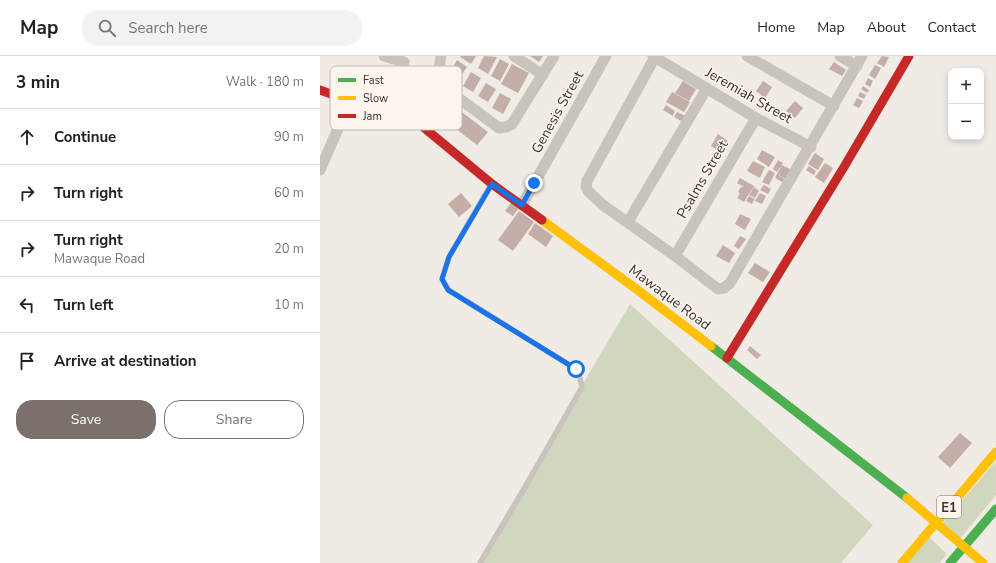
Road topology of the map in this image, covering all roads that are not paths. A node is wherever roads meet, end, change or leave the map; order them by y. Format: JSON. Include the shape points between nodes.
{"nodes":[{"id":1,"x":384,"y":56,"type":"edge"},
{"id":2,"x":441,"y":56,"type":"edge"},
{"id":3,"x":514,"y":56,"type":"edge"},
{"id":4,"x":554,"y":56,"type":"edge"},
{"id":5,"x":606,"y":56,"type":"edge"},
{"id":6,"x":747,"y":56,"type":"edge"},
{"id":7,"x":840,"y":56,"type":"edge"},
{"id":8,"x":909,"y":56,"type":"edge"},
{"id":9,"x":654,"y":57,"type":"edge"},
{"id":10,"x":860,"y":61,"type":"edge"},
{"id":11,"x":404,"y":62,"type":"dead end"},
{"id":12,"x":439,"y":66,"type":"edge"},
{"id":13,"x":543,"y":75,"type":"junction"},
{"id":14,"x":707,"y":88,"type":"junction"},
{"id":15,"x":320,"y":90,"type":"edge"},
{"id":16,"x":330,"y":94,"type":"edge"},
{"id":17,"x":462,"y":101,"type":"edge"},
{"id":18,"x":834,"y":106,"type":"junction"},
{"id":19,"x":756,"y":118,"type":"junction"},
{"id":20,"x":337,"y":130,"type":"edge"},
{"id":21,"x":427,"y":130,"type":"edge"},
{"id":22,"x":811,"y":147,"type":"junction"},
{"id":23,"x":320,"y":170,"type":"edge"},
{"id":24,"x":492,"y":184,"type":"junction"},
{"id":25,"x":522,"y":205,"type":"junction"},
{"id":26,"x":628,"y":222,"type":"junction"},
{"id":27,"x":675,"y":256,"type":"junction"},
{"id":28,"x":727,"y":358,"type":"junction"},
{"id":29,"x":996,"y":452,"type":"edge"},
{"id":30,"x":996,"y":509,"type":"edge"},
{"id":31,"x":480,"y":563,"type":"edge"},
{"id":32,"x":902,"y":563,"type":"edge"},
{"id":33,"x":950,"y":563,"type":"edge"},
{"id":34,"x":983,"y":563,"type":"edge"}],
"edges":[{"from":1,"to":11,"type":"street"},
{"from":2,"to":12,"type":"street"},
{"from":3,"to":13,"type":"street"},
{"from":4,"to":13,"type":"street"},
{"from":5,"to":25,"type":"street","name":"Genesis Street"},
{"from":6,"to":18,"type":"street"},
{"from":7,"to":10,"type":"street"},
{"from":8,"to":28,"type":"main road"},
{"from":9,"to":14,"type":"street","name":"Jeremiah Street"},
{"from":9,"to":26,"type":"street","via":[[586,181],[588,191]]},
{"from":10,"to":18,"type":"street"},
{"from":13,"to":17,"type":"street","via":[[512,124],[506,127],[499,128]]},
{"from":14,"to":19,"type":"street","name":"Jeremiah Street"},
{"from":14,"to":26,"type":"street"},
{"from":15,"to":16,"type":"main road","name":"Mawaque Road"},
{"from":18,"to":22,"type":"street"},
{"from":19,"to":22,"type":"street","name":"Jeremiah Street"},
{"from":19,"to":27,"type":"street","name":"Psalms Street"},
{"from":20,"to":23,"type":"street"},
{"from":21,"to":24,"type":"main road","name":"Mawaque Road"},
{"from":22,"to":27,"type":"street","via":[[730,283],[724,288],[718,289]]},
{"from":24,"to":25,"type":"main road","name":"Mawaque Road"},
{"from":24,"to":31,"type":"lane","via":[[449,257],[442,279],[448,290],[576,369],[582,387]]},
{"from":25,"to":28,"type":"main road","name":"Mawaque Road"},
{"from":26,"to":27,"type":"street"},
{"from":28,"to":34,"type":"main road","name":"Mawaque Road","bridge":true,"via":[[906,498]]},
{"from":29,"to":32,"type":"main road","number":"E1"},
{"from":30,"to":33,"type":"main road","number":"E1"}]}
